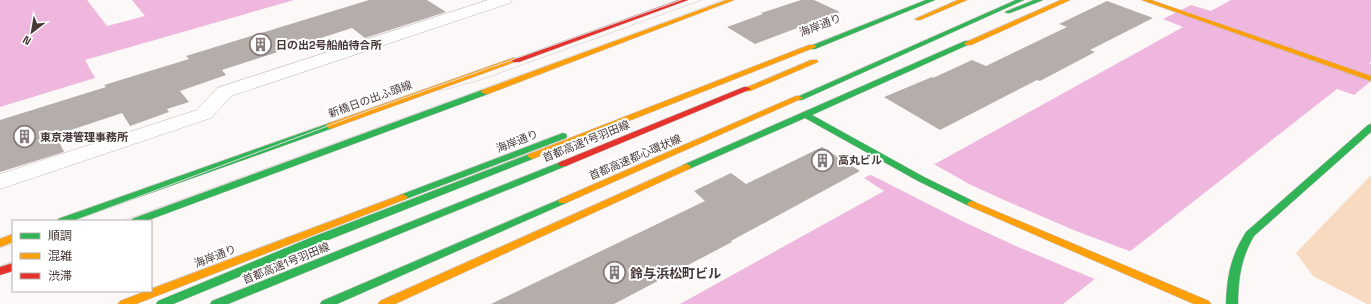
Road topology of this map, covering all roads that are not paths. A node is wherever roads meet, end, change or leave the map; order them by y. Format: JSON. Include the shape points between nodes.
{"nodes":[{"id":1,"x":504,"y":0,"type":"edge"},
{"id":2,"x":685,"y":0,"type":"edge"},
{"id":3,"x":731,"y":0,"type":"edge"},
{"id":4,"x":919,"y":0,"type":"edge"},
{"id":5,"x":932,"y":0,"type":"edge"},
{"id":6,"x":954,"y":0,"type":"edge"},
{"id":7,"x":964,"y":0,"type":"edge"},
{"id":8,"x":1021,"y":0,"type":"edge"},
{"id":9,"x":1040,"y":0,"type":"edge"},
{"id":10,"x":1067,"y":0,"type":"edge"},
{"id":11,"x":1145,"y":0,"type":"edge"},
{"id":12,"x":913,"y":21,"type":"dead end"},
{"id":13,"x":954,"y":31,"type":"junction"},
{"id":14,"x":784,"y":58,"type":"junction"},
{"id":15,"x":824,"y":58,"type":"dead end"},
{"id":16,"x":1371,"y":79,"type":"edge"},
{"id":17,"x":804,"y":114,"type":"junction"},
{"id":18,"x":1371,"y":127,"type":"edge"},
{"id":19,"x":0,"y":182,"type":"edge"},
{"id":20,"x":65,"y":220,"type":"edge"},
{"id":21,"x":139,"y":220,"type":"edge"},
{"id":22,"x":12,"y":238,"type":"edge"},
{"id":23,"x":0,"y":243,"type":"edge"},
{"id":24,"x":12,"y":267,"type":"edge"},
{"id":25,"x":0,"y":272,"type":"edge"},
{"id":26,"x":124,"y":304,"type":"edge"},
{"id":27,"x":162,"y":304,"type":"edge"},
{"id":28,"x":216,"y":304,"type":"edge"},
{"id":29,"x":326,"y":304,"type":"edge"},
{"id":30,"x":384,"y":304,"type":"edge"},
{"id":31,"x":1205,"y":304,"type":"edge"},
{"id":32,"x":1232,"y":304,"type":"edge"}],
"edges":[{"from":1,"to":19,"type":"street","via":[[224,92],[204,114]]},
{"from":2,"to":20,"type":"main road","name":"新橋日の出ふ頭線"},
{"from":3,"to":21,"type":"main road"},
{"from":4,"to":26,"type":"main road","name":"海岸通り"},
{"from":5,"to":14,"type":"main road"},
{"from":6,"to":14,"type":"main road"},
{"from":7,"to":12,"type":"main road"},
{"from":8,"to":13,"type":"main road"},
{"from":9,"to":13,"type":"main road"},
{"from":10,"to":17,"type":"main road"},
{"from":11,"to":16,"type":"main road"},
{"from":13,"to":29,"type":"main road","name":"首都高速都心環状線"},
{"from":14,"to":27,"type":"main road","name":"首都高速1号羽田線","via":[[314,241]]},
{"from":15,"to":28,"type":"main road","name":"首都高速1号羽田線"},
{"from":17,"to":30,"type":"main road"},
{"from":17,"to":31,"type":"main road","via":[[921,180]]},
{"from":18,"to":32,"type":"main road","via":[[1250,234],[1235,260]]},
{"from":22,"to":23,"type":"main road"},
{"from":24,"to":25,"type":"main road"}]}
